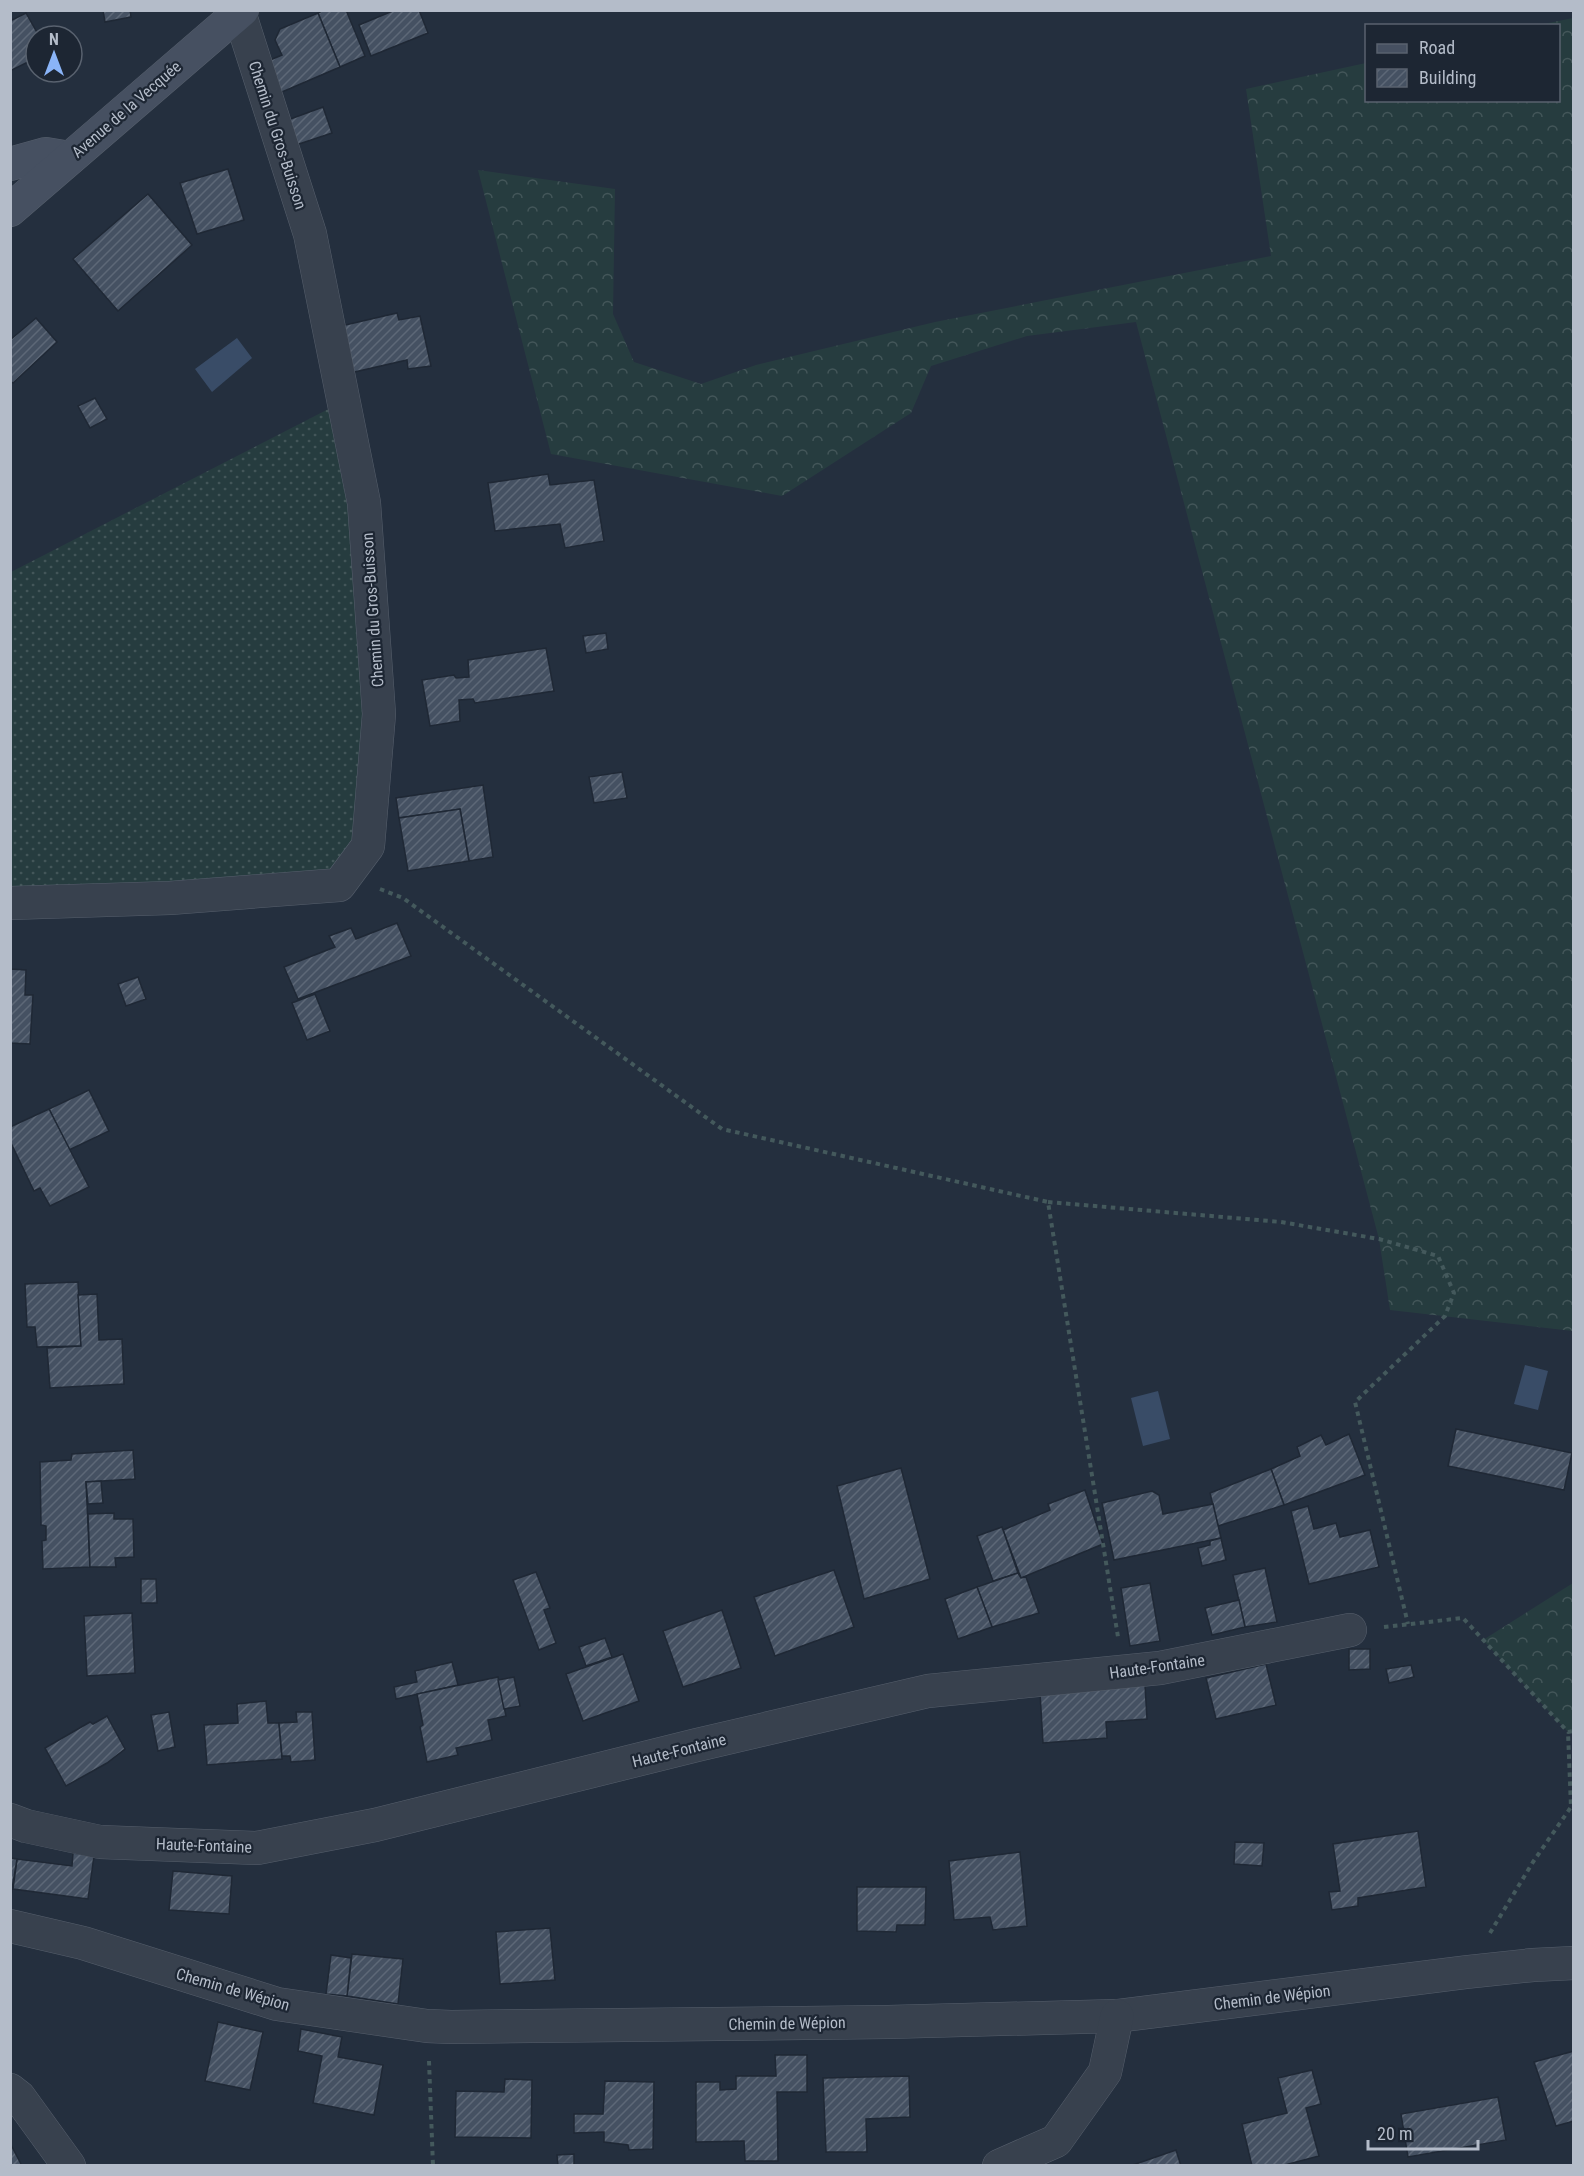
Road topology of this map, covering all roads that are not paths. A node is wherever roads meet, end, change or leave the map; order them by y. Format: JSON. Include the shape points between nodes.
{"nodes":[{"id":1,"x":241,"y":11,"type":"edge"},
{"id":2,"x":70,"y":158,"type":"junction"},
{"id":3,"x":10,"y":164,"type":"edge"},
{"id":4,"x":10,"y":210,"type":"edge"},
{"id":5,"x":10,"y":903,"type":"edge"},
{"id":6,"x":1350,"y":1630,"type":"road end"},
{"id":7,"x":10,"y":1820,"type":"edge"},
{"id":8,"x":10,"y":1926,"type":"edge"},
{"id":9,"x":1574,"y":1963,"type":"edge"},
{"id":10,"x":1117,"y":2016,"type":"junction"},
{"id":11,"x":10,"y":2090,"type":"edge"},
{"id":12,"x":69,"y":2166,"type":"edge"},
{"id":13,"x":999,"y":2166,"type":"edge"}],
"edges":[{"from":1,"to":2,"type":"main road","name":"Avenue de la Vecquée"},
{"from":1,"to":5,"type":"street","name":"Chemin du Gros-Buisson","via":[[310,234],[364,503],[379,714],[368,846],[339,885],[170,898]]},
{"from":2,"to":3,"type":"main road","via":[[46,153]]},
{"from":2,"to":4,"type":"main road","name":"Avenue de la Vecquée"},
{"from":6,"to":7,"type":"street","name":"Haute-Fontaine","via":[[1160,1668],[927,1691],[375,1825],[257,1848],[100,1842]]},
{"from":8,"to":10,"type":"street","name":"Chemin de Wépion","via":[[83,1943],[277,2004],[427,2026]]},
{"from":9,"to":10,"type":"street","name":"Chemin de Wépion","via":[[1467,1972]]},
{"from":10,"to":13,"type":"street","via":[[1106,2072],[1056,2141]]},
{"from":11,"to":12,"type":"street"}]}
